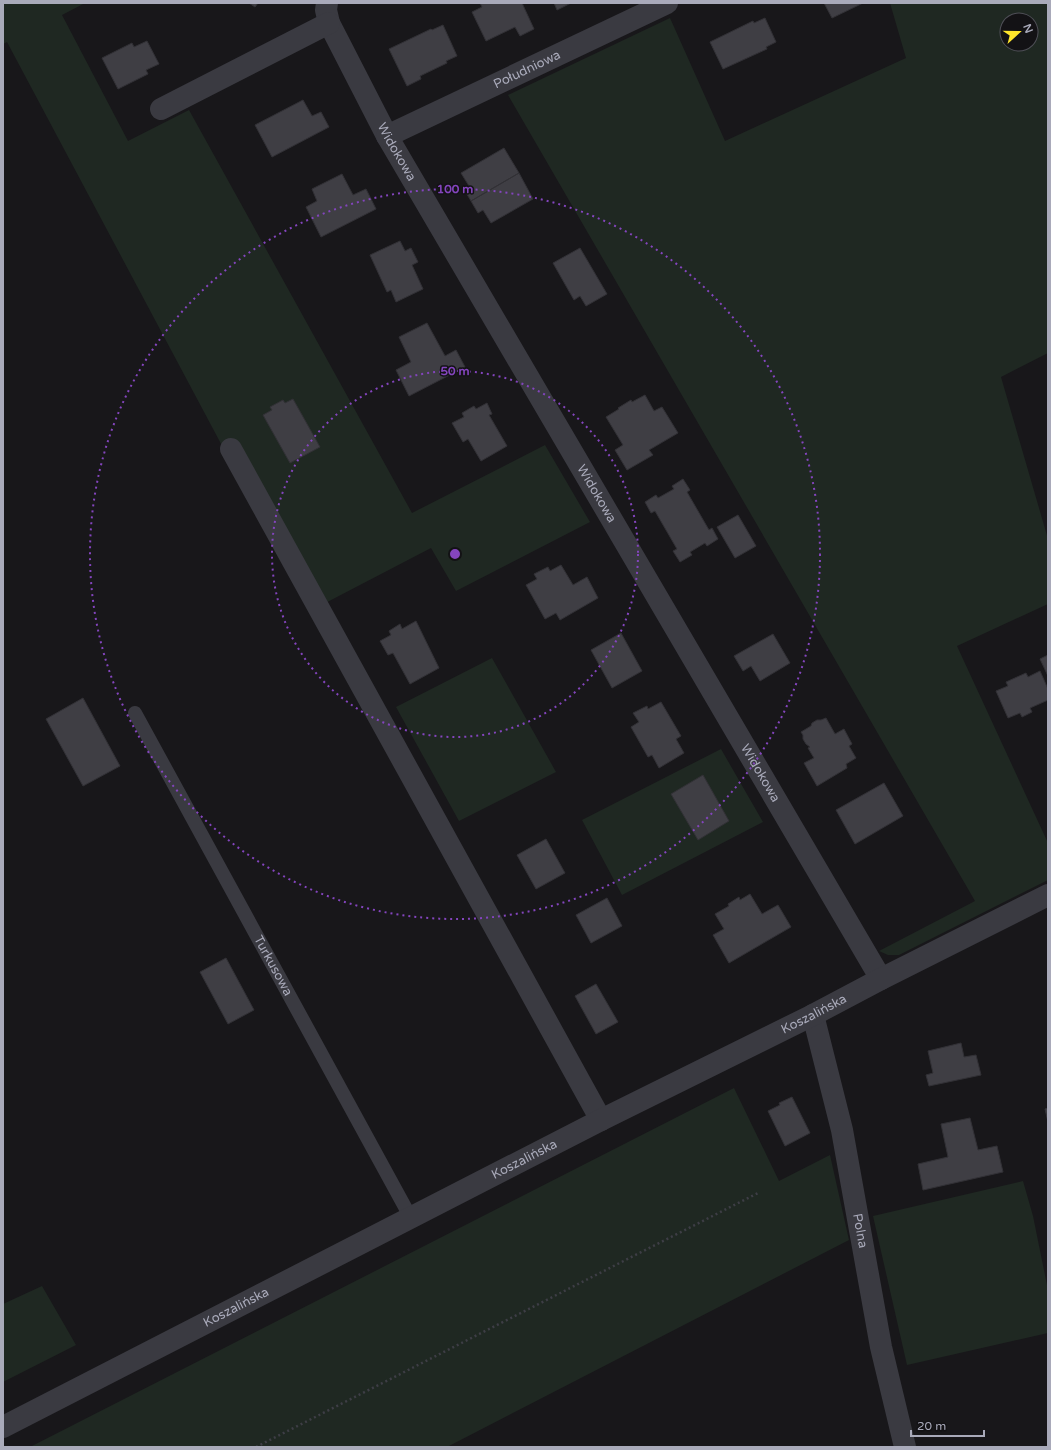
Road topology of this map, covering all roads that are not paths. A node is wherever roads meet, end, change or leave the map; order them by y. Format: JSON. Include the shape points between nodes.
{"nodes":[{"id":1,"x":667,"y":3,"type":"edge"},
{"id":2,"x":328,"y":13,"type":"edge"},
{"id":3,"x":160,"y":109,"type":"dead end"},
{"id":4,"x":387,"y":136,"type":"junction"},
{"id":5,"x":231,"y":449,"type":"dead end"},
{"id":6,"x":135,"y":713,"type":"dead end"},
{"id":7,"x":1048,"y":895,"type":"edge"},
{"id":8,"x":881,"y":979,"type":"junction"},
{"id":9,"x":813,"y":1015,"type":"junction"},
{"id":10,"x":601,"y":1120,"type":"junction"},
{"id":11,"x":411,"y":1218,"type":"junction"},
{"id":12,"x":3,"y":1427,"type":"edge"},
{"id":13,"x":905,"y":1447,"type":"edge"}],
"edges":[{"from":1,"to":4,"type":"street","name":"Południowa"},
{"from":2,"to":3,"type":"street"},
{"from":2,"to":4,"type":"street","name":"Widokowa"},
{"from":4,"to":8,"type":"street","name":"Widokowa"},
{"from":5,"to":10,"type":"street"},
{"from":6,"to":11,"type":"lane","name":"Turkusowa"},
{"from":7,"to":8,"type":"street","name":"Koszalińska"},
{"from":8,"to":9,"type":"street","name":"Koszalińska"},
{"from":9,"to":10,"type":"street","name":"Koszalińska"},
{"from":9,"to":13,"type":"street","name":"Polna","via":[[842,1130],[881,1347]]},
{"from":10,"to":11,"type":"street","name":"Koszalińska"},
{"from":11,"to":12,"type":"street","name":"Koszalińska"}]}
